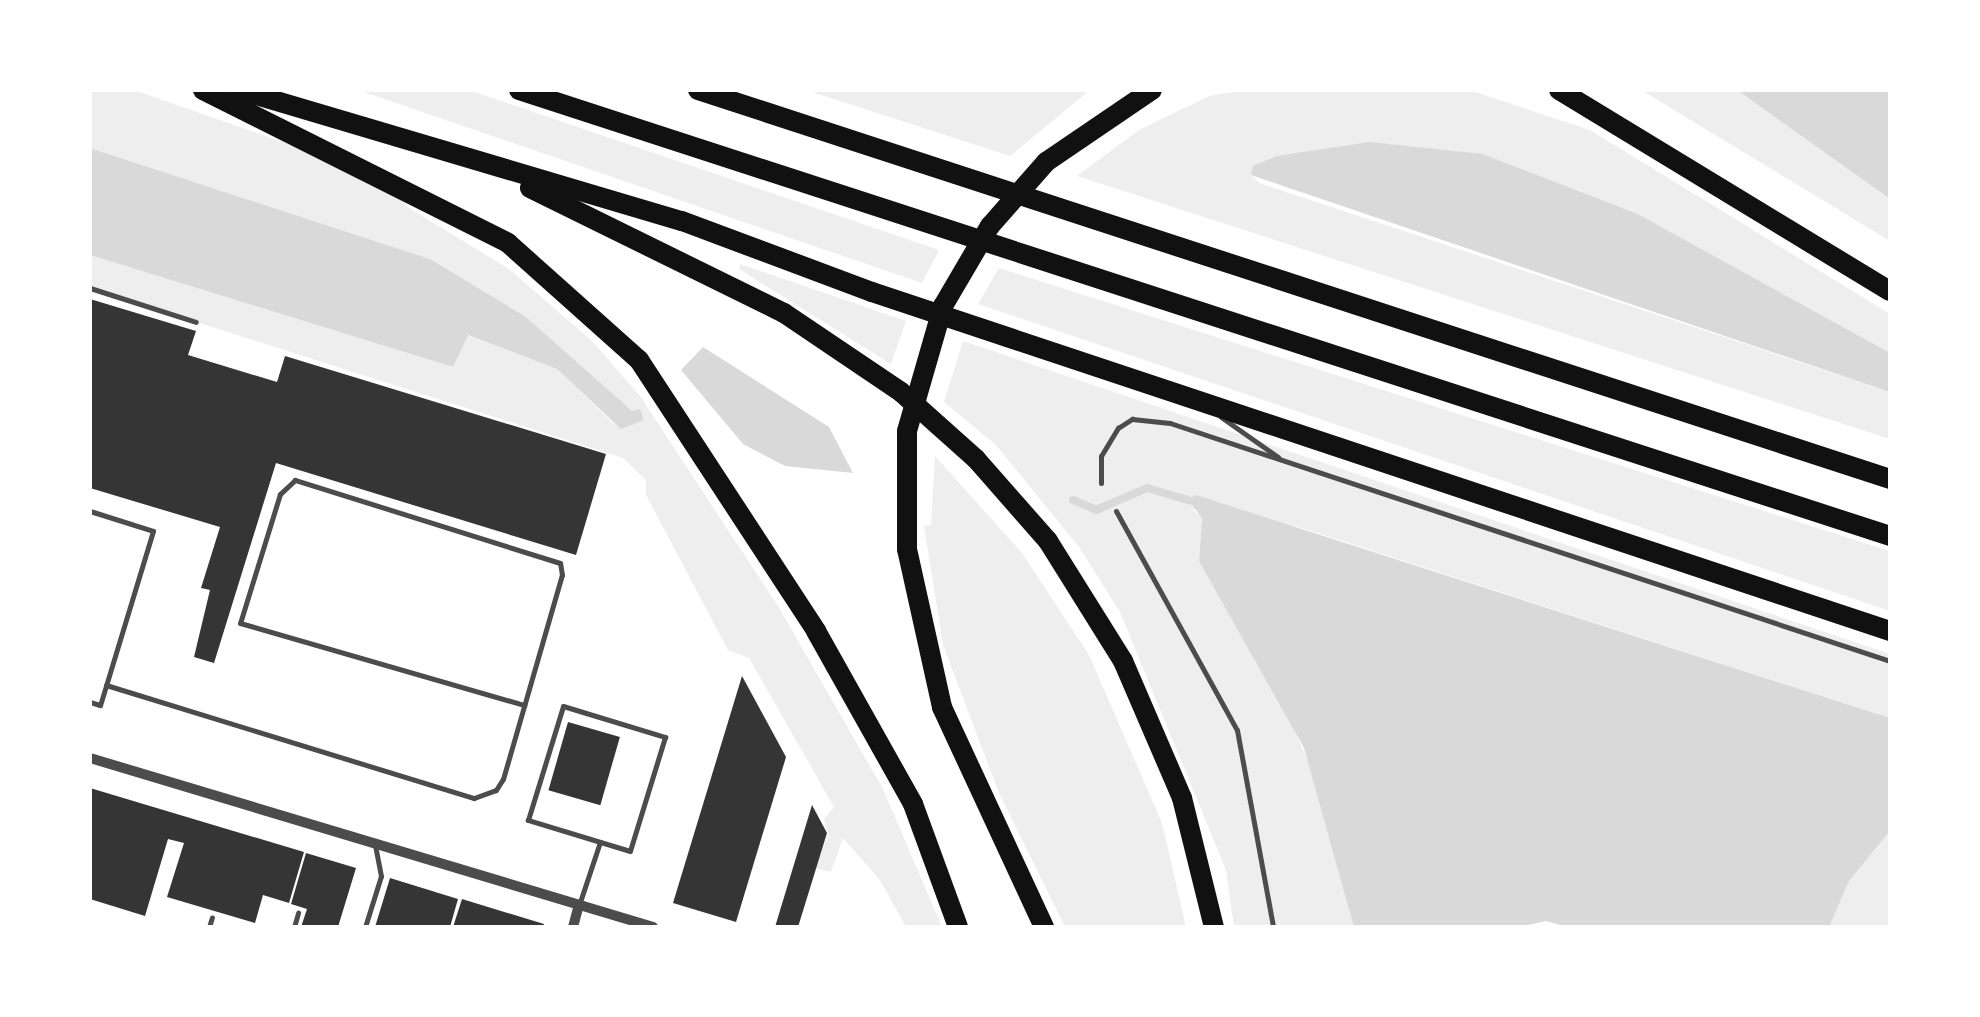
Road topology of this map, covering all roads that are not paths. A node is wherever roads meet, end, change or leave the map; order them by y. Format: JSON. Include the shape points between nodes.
{"nodes":[{"id":1,"x":203,"y":90,"type":"edge"},
{"id":2,"x":239,"y":90,"type":"edge"},
{"id":3,"x":519,"y":90,"type":"edge"},
{"id":4,"x":698,"y":90,"type":"edge"},
{"id":5,"x":1152,"y":90,"type":"edge"},
{"id":6,"x":1559,"y":90,"type":"edge"},
{"id":7,"x":474,"y":162,"type":"junction"},
{"id":8,"x":90,"y":288,"type":"edge"},
{"id":9,"x":1890,"y":291,"type":"edge"},
{"id":10,"x":196,"y":322,"type":"dead end"},
{"id":11,"x":1202,"y":404,"type":"junction"},
{"id":12,"x":1282,"y":460,"type":"junction"},
{"id":13,"x":1890,"y":479,"type":"edge"},
{"id":14,"x":1101,"y":482,"type":"dead end"},
{"id":15,"x":90,"y":511,"type":"edge"},
{"id":16,"x":1116,"y":511,"type":"dead end"},
{"id":17,"x":1890,"y":536,"type":"edge"},
{"id":18,"x":1890,"y":631,"type":"edge"},
{"id":19,"x":1890,"y":661,"type":"edge"},
{"id":20,"x":106,"y":685,"type":"junction"},
{"id":21,"x":90,"y":702,"type":"edge"},
{"id":22,"x":524,"y":705,"type":"junction"},
{"id":23,"x":90,"y":758,"type":"edge"},
{"id":24,"x":600,"y":842,"type":"junction"},
{"id":25,"x":374,"y":843,"type":"junction"},
{"id":26,"x":580,"y":905,"type":"junction"},
{"id":27,"x":298,"y":912,"type":"dead end"},
{"id":28,"x":212,"y":917,"type":"dead end"},
{"id":29,"x":209,"y":927,"type":"edge"},
{"id":30,"x":294,"y":927,"type":"edge"},
{"id":31,"x":366,"y":927,"type":"edge"},
{"id":32,"x":573,"y":927,"type":"edge"},
{"id":33,"x":653,"y":927,"type":"edge"},
{"id":34,"x":958,"y":927,"type":"edge"},
{"id":35,"x":1044,"y":927,"type":"edge"},
{"id":36,"x":1214,"y":927,"type":"edge"},
{"id":37,"x":1273,"y":927,"type":"edge"}],
"edges":[{"from":1,"to":34,"type":"highway","via":[[508,243],[639,360],[826,648],[913,804]]},
{"from":2,"to":7,"type":"highway"},
{"from":3,"to":17,"type":"highway"},
{"from":4,"to":13,"type":"highway"},
{"from":5,"to":35,"type":"highway","via":[[1046,162],[962,269],[915,389],[903,511],[914,595],[942,707]]},
{"from":6,"to":9,"type":"highway"},
{"from":7,"to":11,"type":"highway","via":[[682,221]]},
{"from":7,"to":36,"type":"highway","via":[[784,313],[901,392],[976,459],[1048,541],[1124,662],[1182,798]]},
{"from":8,"to":10,"type":"lane"},
{"from":11,"to":12,"type":"lane"},
{"from":11,"to":18,"type":"highway"},
{"from":12,"to":14,"type":"lane","via":[[1170,422],[1132,419],[1107,440]]},
{"from":12,"to":19,"type":"lane"},
{"from":15,"to":20,"type":"lane","via":[[153,531]]},
{"from":16,"to":37,"type":"lane","via":[[1237,730]]},
{"from":20,"to":21,"type":"lane","via":[[100,705]]},
{"from":20,"to":22,"type":"lane","via":[[474,798],[500,785]]},
{"from":22,"to":22,"type":"lane","via":[[562,569],[553,557],[302,480],[283,487],[240,623]]},
{"from":23,"to":25,"type":"street"},
{"from":24,"to":24,"type":"lane","via":[[630,851],[665,737],[562,706],[528,820]]},
{"from":24,"to":26,"type":"lane"},
{"from":25,"to":26,"type":"street"},
{"from":25,"to":31,"type":"lane","via":[[381,876]]},
{"from":26,"to":32,"type":"street"},
{"from":26,"to":33,"type":"street"},
{"from":27,"to":30,"type":"lane"},
{"from":28,"to":29,"type":"lane"}]}
